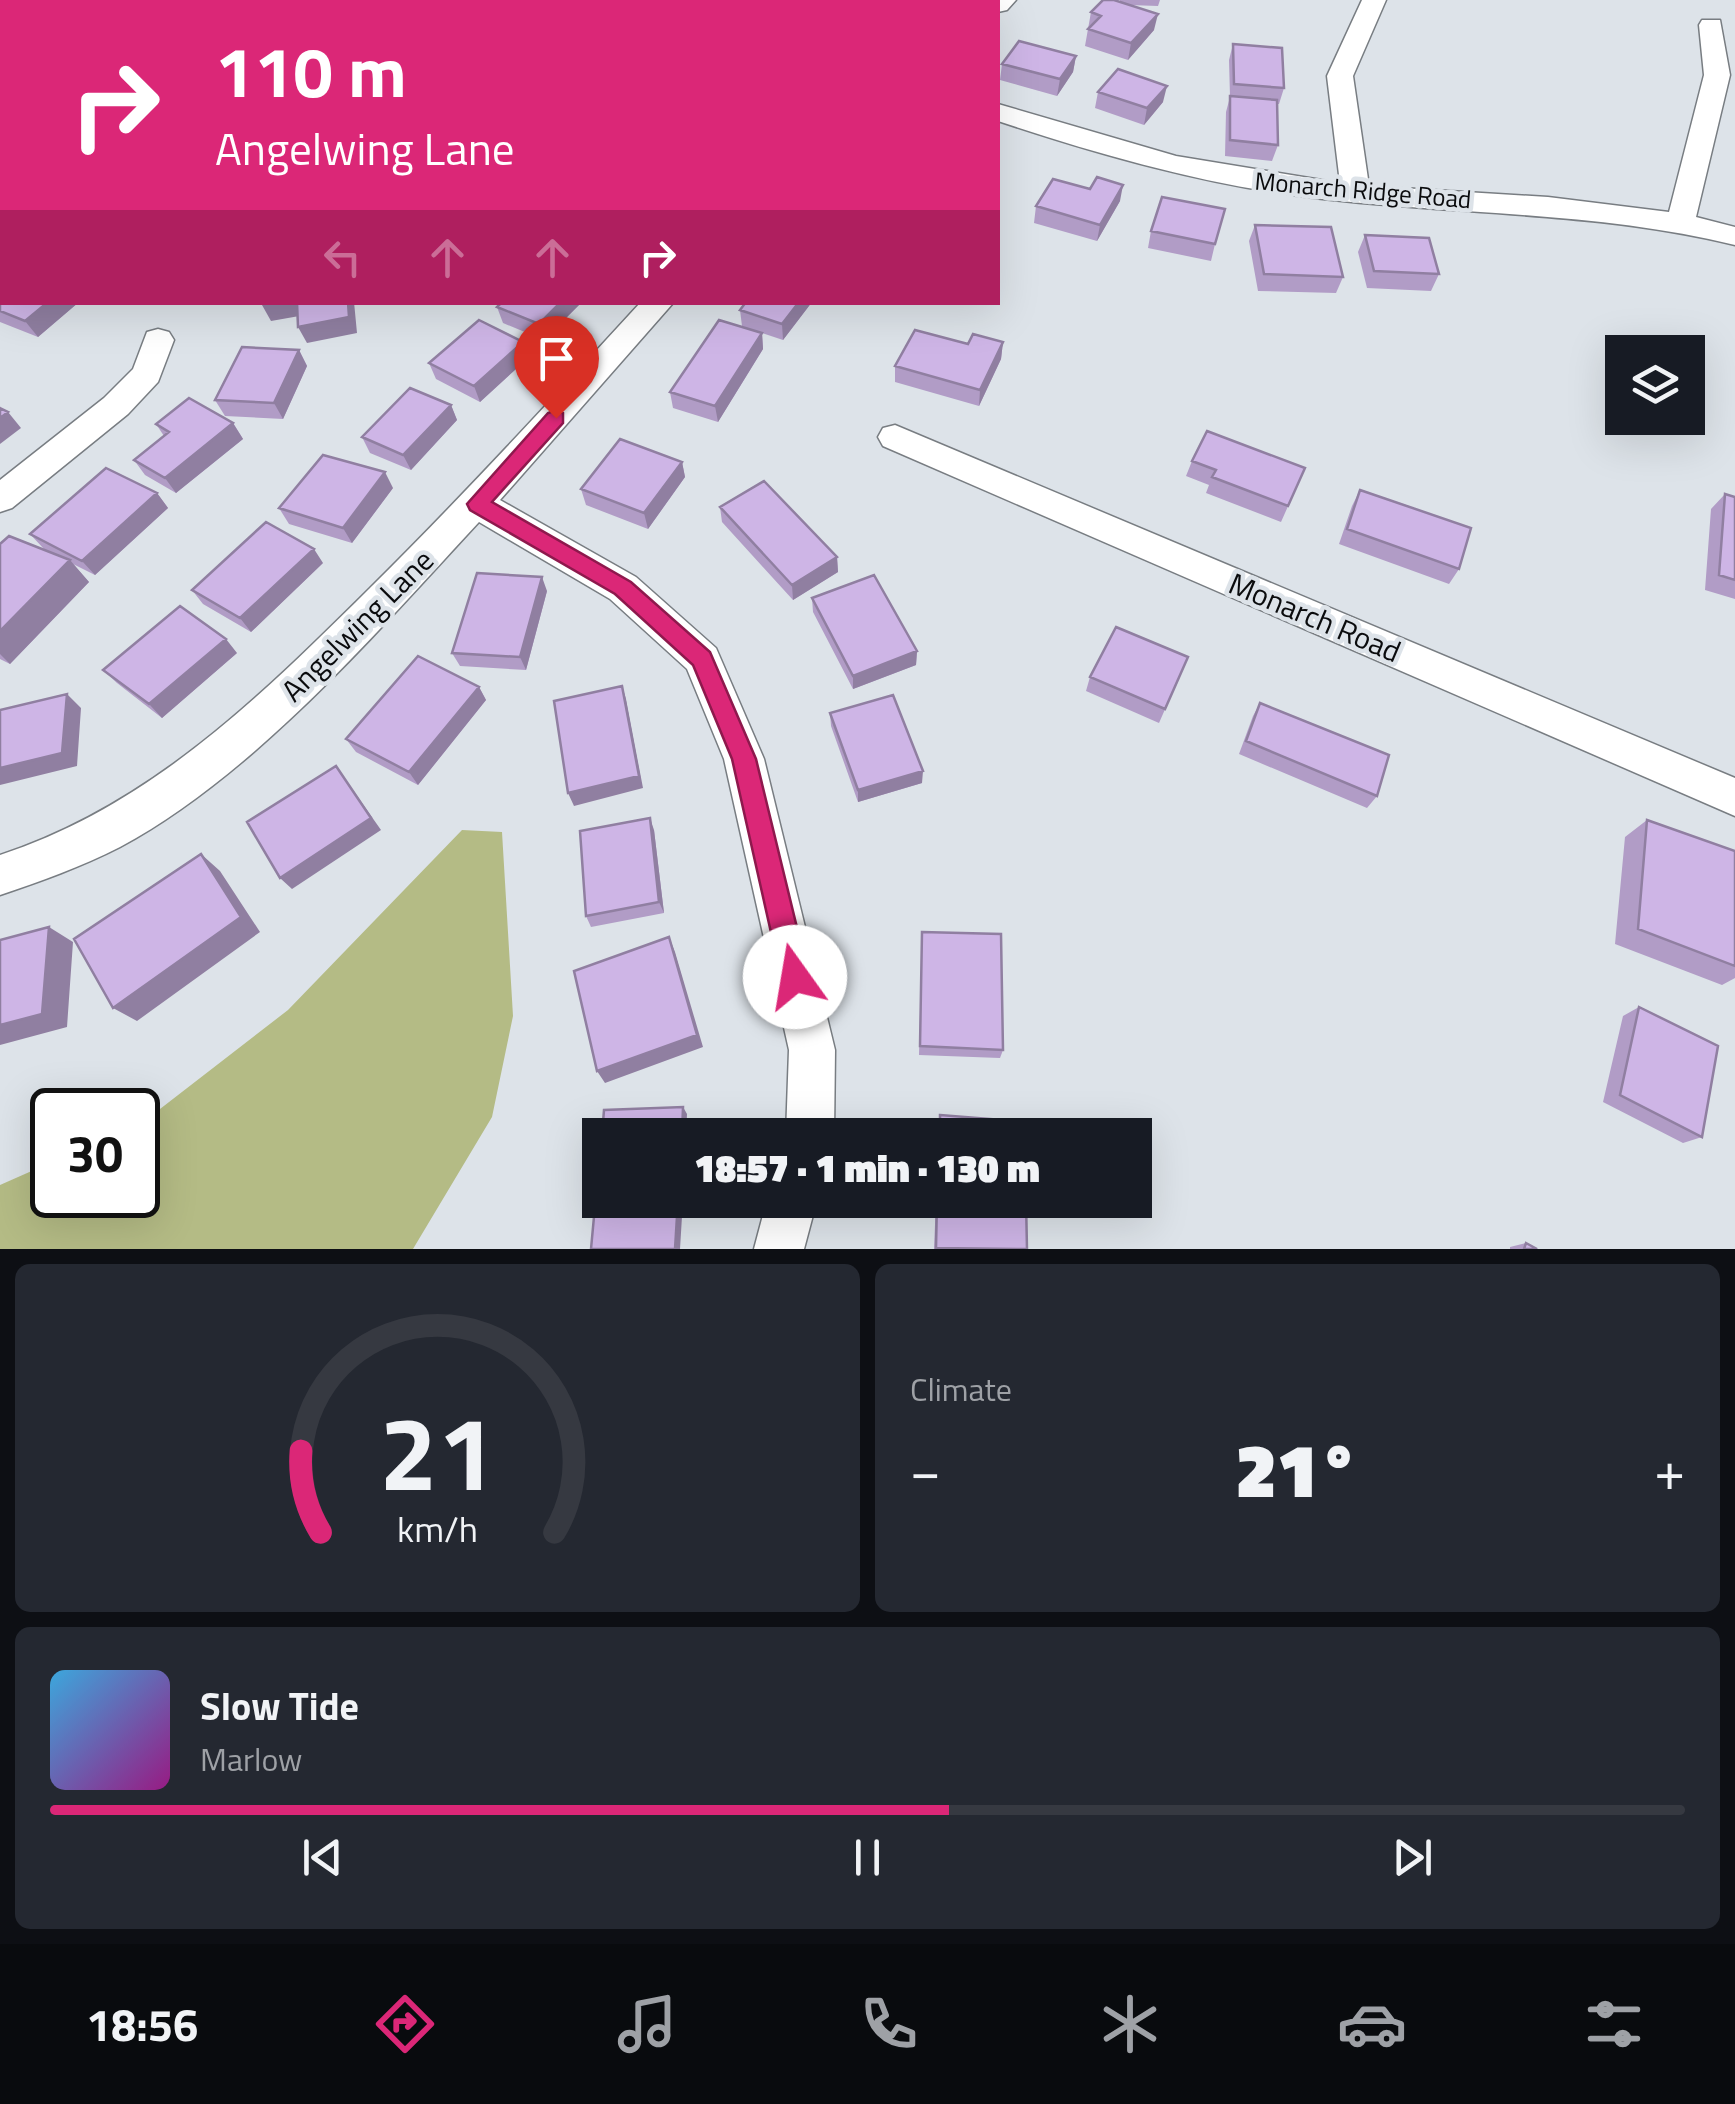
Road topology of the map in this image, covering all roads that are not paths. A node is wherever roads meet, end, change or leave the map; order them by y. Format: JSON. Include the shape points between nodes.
{"nodes":[{"id":1,"x":1374,"y":0,"type":"edge"},
{"id":2,"x":1712,"y":25,"type":"dead end"},
{"id":3,"x":1000,"y":113,"type":"edge"},
{"id":4,"x":1356,"y":194,"type":"junction"},
{"id":5,"x":1680,"y":220,"type":"junction"},
{"id":6,"x":1735,"y":236,"type":"edge"},
{"id":7,"x":656,"y":305,"type":"edge"},
{"id":8,"x":158,"y":340,"type":"dead end"},
{"id":9,"x":895,"y":436,"type":"dead end"},
{"id":10,"x":0,"y":499,"type":"edge"},
{"id":11,"x":478,"y":504,"type":"junction"},
{"id":12,"x":1735,"y":797,"type":"edge"},
{"id":13,"x":0,"y":875,"type":"edge"},
{"id":14,"x":810,"y":1118,"type":"edge"},
{"id":15,"x":787,"y":1218,"type":"edge"},
{"id":16,"x":779,"y":1249,"type":"edge"}],
"edges":[{"from":1,"to":4,"type":"street","via":[[1340,76]]},
{"from":2,"to":5,"type":"street","via":[[1716,75]]},
{"from":3,"to":4,"type":"street","name":"Monarch Ridge Road","via":[[1200,173]]},
{"from":4,"to":5,"type":"street","name":"Monarch Ridge Road"},
{"from":5,"to":6,"type":"street","name":"Monarch Ridge Road"},
{"from":7,"to":11,"type":"street","name":"Angelwing Lane"},
{"from":8,"to":10,"type":"street","via":[[146,374],[116,406]]},
{"from":9,"to":12,"type":"street","name":"Monarch Road"},
{"from":11,"to":13,"type":"street","name":"Angelwing Lane","via":[[271,710],[155,806],[38,865]]},
{"from":11,"to":14,"type":"street","via":[[623,588],[702,659],[744,759],[812,1050]]},
{"from":15,"to":16,"type":"street"}]}
